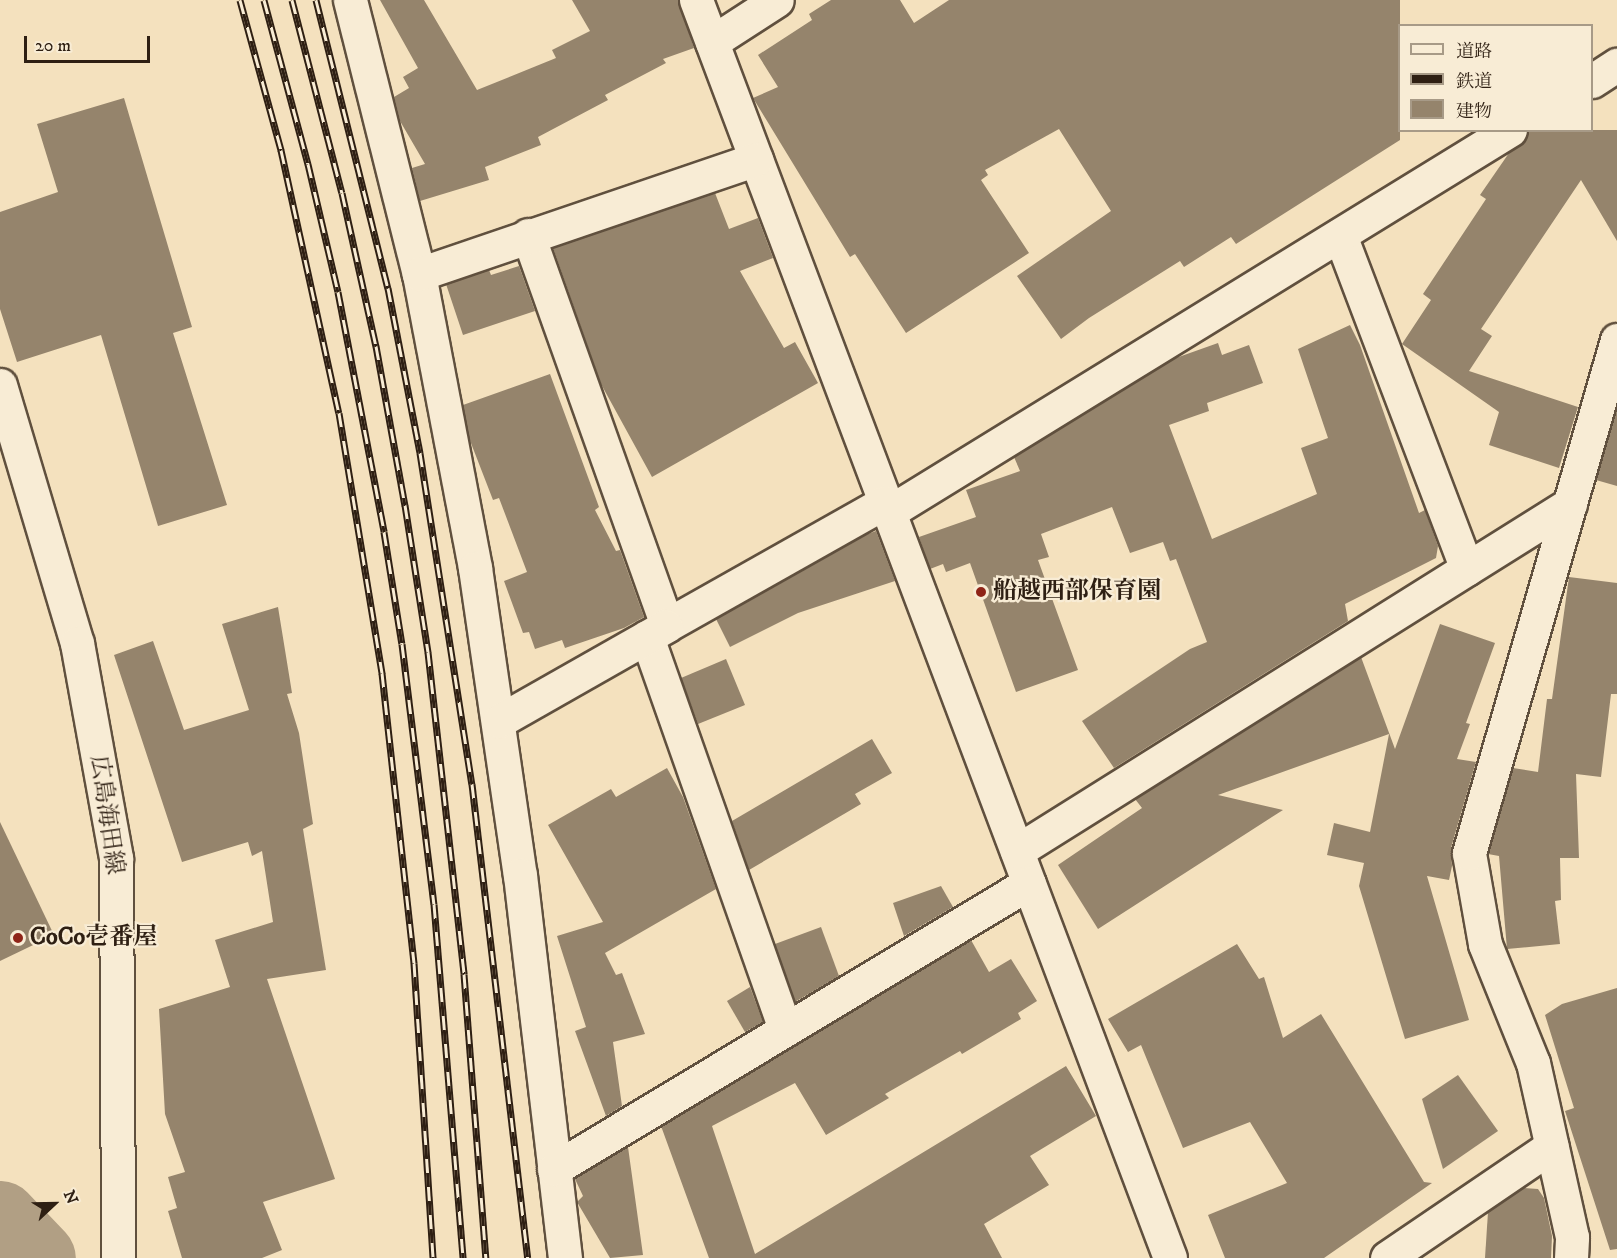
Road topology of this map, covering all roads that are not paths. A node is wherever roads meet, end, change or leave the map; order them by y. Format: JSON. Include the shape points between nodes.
{"nodes":[{"id":1,"x":350,"y":0,"type":"edge"},
{"id":2,"x":696,"y":0,"type":"edge"},
{"id":3,"x":777,"y":0,"type":"edge"},
{"id":4,"x":712,"y":42,"type":"junction"},
{"id":5,"x":1617,"y":65,"type":"edge"},
{"id":6,"x":1593,"y":80,"type":"edge"},
{"id":7,"x":1507,"y":132,"type":"edge"},
{"id":8,"x":756,"y":159,"type":"junction"},
{"id":9,"x":528,"y":235,"type":"junction"},
{"id":10,"x":1340,"y":235,"type":"junction"},
{"id":11,"x":419,"y":274,"type":"junction"},
{"id":12,"x":1617,"y":340,"type":"edge"},
{"id":13,"x":0,"y":385,"type":"edge"},
{"id":14,"x":1606,"y":421,"type":"edge"},
{"id":15,"x":1570,"y":504,"type":"junction"},
{"id":16,"x":887,"y":507,"type":"junction"},
{"id":17,"x":1467,"y":569,"type":"junction"},
{"id":18,"x":657,"y":631,"type":"junction"},
{"id":19,"x":499,"y":721,"type":"junction"},
{"id":20,"x":1017,"y":851,"type":"junction"},
{"id":21,"x":1029,"y":883,"type":"junction"},
{"id":22,"x":785,"y":1029,"type":"junction"},
{"id":23,"x":1552,"y":1146,"type":"junction"},
{"id":24,"x":554,"y":1169,"type":"junction"},
{"id":25,"x":118,"y":1258,"type":"edge"},
{"id":26,"x":565,"y":1258,"type":"edge"},
{"id":27,"x":1170,"y":1258,"type":"edge"},
{"id":28,"x":1387,"y":1258,"type":"edge"},
{"id":29,"x":1571,"y":1258,"type":"edge"}],
"edges":[{"from":1,"to":11,"type":"street"},
{"from":2,"to":4,"type":"street"},
{"from":3,"to":4,"type":"street"},
{"from":4,"to":8,"type":"street"},
{"from":5,"to":6,"type":"street"},
{"from":7,"to":10,"type":"street"},
{"from":8,"to":9,"type":"street"},
{"from":8,"to":16,"type":"street"},
{"from":9,"to":11,"type":"street"},
{"from":9,"to":18,"type":"street"},
{"from":10,"to":16,"type":"street"},
{"from":10,"to":17,"type":"street"},
{"from":11,"to":19,"type":"street","via":[[475,568]]},
{"from":12,"to":14,"type":"street"},
{"from":13,"to":25,"type":"street","name":"広島海田線","via":[[77,643],[116,858]]},
{"from":14,"to":15,"type":"street"},
{"from":15,"to":17,"type":"street"},
{"from":15,"to":23,"type":"street","via":[[1469,853],[1485,944],[1533,1063]]},
{"from":16,"to":18,"type":"street"},
{"from":16,"to":20,"type":"street"},
{"from":17,"to":20,"type":"street"},
{"from":18,"to":19,"type":"street"},
{"from":18,"to":22,"type":"street"},
{"from":19,"to":24,"type":"street"},
{"from":20,"to":21,"type":"street"},
{"from":21,"to":22,"type":"street"},
{"from":21,"to":27,"type":"street"},
{"from":22,"to":24,"type":"street"},
{"from":23,"to":28,"type":"street"},
{"from":23,"to":29,"type":"street","via":[[1572,1237]]},
{"from":24,"to":26,"type":"street"}]}
